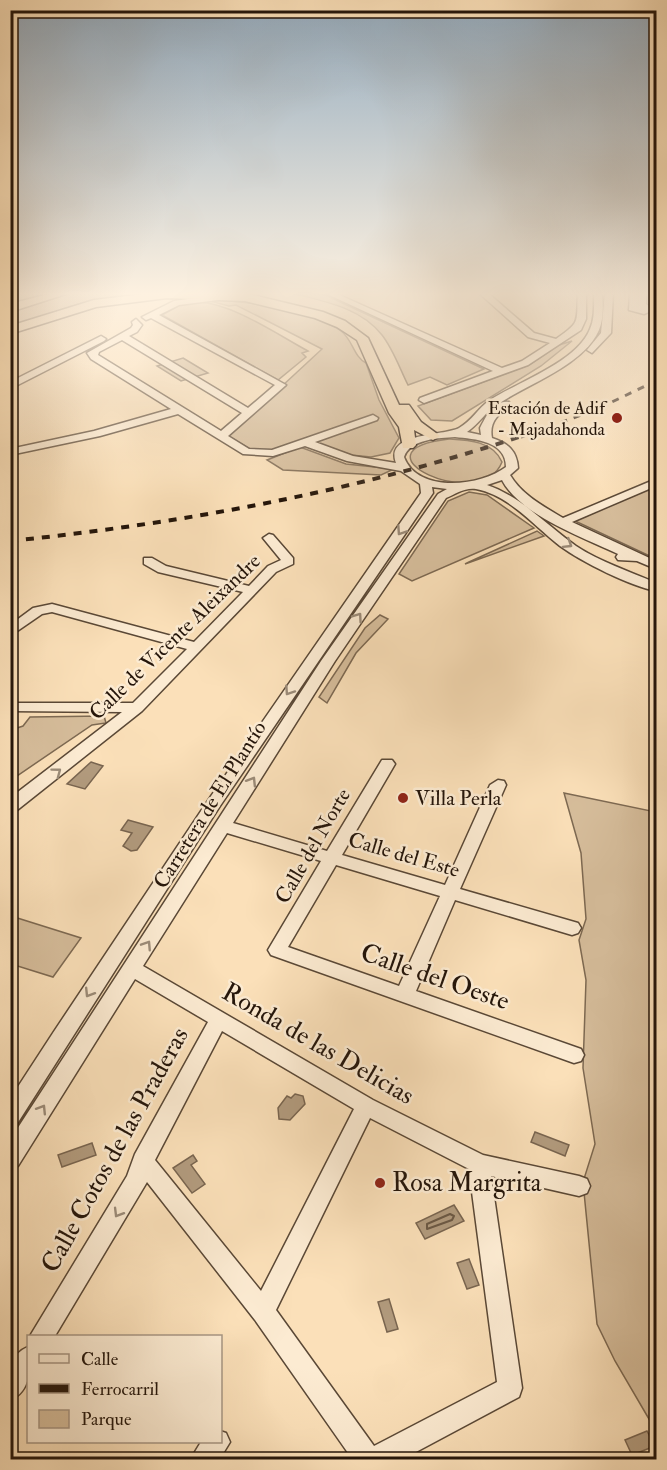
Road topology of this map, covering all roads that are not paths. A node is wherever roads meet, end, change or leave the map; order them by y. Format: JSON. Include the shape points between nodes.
{"nodes":[{"id":1,"x":60,"y":362,"type":"edge"},
{"id":2,"x":101,"y":362,"type":"edge"},
{"id":3,"x":169,"y":362,"type":"edge"},
{"id":4,"x":238,"y":362,"type":"edge"},
{"id":5,"x":373,"y":362,"type":"edge"},
{"id":6,"x":384,"y":362,"type":"edge"},
{"id":7,"x":480,"y":362,"type":"edge"},
{"id":8,"x":527,"y":362,"type":"edge"},
{"id":9,"x":563,"y":362,"type":"edge"},
{"id":10,"x":574,"y":362,"type":"edge"},
{"id":11,"x":500,"y":371,"type":"junction"},
{"id":12,"x":10,"y":386,"type":"edge"},
{"id":13,"x":424,"y":400,"type":"dead end"},
{"id":14,"x":179,"y":410,"type":"junction"},
{"id":15,"x":249,"y":413,"type":"junction"},
{"id":16,"x":373,"y":418,"type":"dead end"},
{"id":17,"x":455,"y":434,"type":"junction"},
{"id":18,"x":221,"y":436,"type":"junction"},
{"id":19,"x":433,"y":436,"type":"junction"},
{"id":20,"x":487,"y":440,"type":"junction"},
{"id":21,"x":305,"y":442,"type":"junction"},
{"id":22,"x":404,"y":449,"type":"junction"},
{"id":23,"x":10,"y":452,"type":"edge"},
{"id":24,"x":368,"y":461,"type":"junction"},
{"id":25,"x":403,"y":468,"type":"junction"},
{"id":26,"x":505,"y":476,"type":"junction"},
{"id":27,"x":425,"y":481,"type":"junction"},
{"id":28,"x":657,"y":482,"type":"edge"},
{"id":29,"x":478,"y":485,"type":"junction"},
{"id":30,"x":460,"y":487,"type":"junction"},
{"id":31,"x":563,"y":522,"type":"junction"},
{"id":32,"x":268,"y":538,"type":"dead end"},
{"id":33,"x":632,"y":556,"type":"junction"},
{"id":34,"x":148,"y":561,"type":"dead end"},
{"id":35,"x":656,"y":567,"type":"edge"},
{"id":36,"x":616,"y":569,"type":"junction"},
{"id":37,"x":633,"y":577,"type":"junction"},
{"id":38,"x":657,"y":587,"type":"edge"},
{"id":39,"x":251,"y":590,"type":"junction"},
{"id":40,"x":10,"y":632,"type":"edge"},
{"id":41,"x":197,"y":647,"type":"junction"},
{"id":42,"x":10,"y":707,"type":"edge"},
{"id":43,"x":32,"y":708,"type":"junction"},
{"id":44,"x":137,"y":708,"type":"junction"},
{"id":45,"x":10,"y":716,"type":"edge"},
{"id":46,"x":387,"y":764,"type":"dead end"},
{"id":47,"x":498,"y":785,"type":"dead end"},
{"id":48,"x":10,"y":807,"type":"edge"},
{"id":49,"x":223,"y":826,"type":"junction"},
{"id":50,"x":332,"y":858,"type":"junction"},
{"id":51,"x":450,"y":892,"type":"junction"},
{"id":52,"x":572,"y":928,"type":"dead end"},
{"id":53,"x":277,"y":950,"type":"joint"},
{"id":54,"x":132,"y":968,"type":"junction"},
{"id":55,"x":405,"y":994,"type":"junction"},
{"id":56,"x":218,"y":1021,"type":"junction"},
{"id":57,"x":574,"y":1055,"type":"dead end"},
{"id":58,"x":366,"y":1106,"type":"junction"},
{"id":59,"x":10,"y":1118,"type":"edge"},
{"id":60,"x":10,"y":1159,"type":"edge"},
{"id":61,"x":143,"y":1161,"type":"junction"},
{"id":62,"x":479,"y":1164,"type":"junction"},
{"id":63,"x":579,"y":1186,"type":"dead end"},
{"id":64,"x":263,"y":1312,"type":"junction"},
{"id":65,"x":43,"y":1335,"type":"edge"},
{"id":66,"x":27,"y":1361,"type":"edge"},
{"id":67,"x":10,"y":1388,"type":"edge"},
{"id":68,"x":215,"y":1443,"type":"edge"},
{"id":69,"x":202,"y":1460,"type":"edge"},
{"id":70,"x":372,"y":1460,"type":"edge"}],
"edges":[{"from":1,"to":12,"type":"street"},
{"from":2,"to":14,"type":"street"},
{"from":3,"to":15,"type":"street"},
{"from":4,"to":15,"type":"street","via":[[281,385]]},
{"from":5,"to":22,"type":"highway","via":[[406,427]]},
{"from":6,"to":19,"type":"highway","via":[[406,413]]},
{"from":7,"to":11,"type":"street"},
{"from":8,"to":11,"type":"street"},
{"from":9,"to":17,"type":"street","via":[[490,405],[470,428]]},
{"from":10,"to":20,"type":"street","via":[[500,407],[484,428]]},
{"from":11,"to":13,"type":"street"},
{"from":14,"to":18,"type":"street"},
{"from":14,"to":23,"type":"street","via":[[96,434]]},
{"from":15,"to":18,"type":"street"},
{"from":16,"to":21,"type":"street"},
{"from":17,"to":19,"type":"street"},
{"from":17,"to":20,"type":"street"},
{"from":18,"to":21,"type":"street","via":[[242,450],[257,454]]},
{"from":19,"to":22,"type":"street"},
{"from":20,"to":26,"type":"street","via":[[500,445],[513,460]]},
{"from":21,"to":24,"type":"street"},
{"from":22,"to":24,"type":"street"},
{"from":22,"to":25,"type":"street","via":[[399,461]]},
{"from":24,"to":25,"type":"street"},
{"from":25,"to":27,"type":"street"},
{"from":26,"to":29,"type":"street"},
{"from":26,"to":31,"type":"street","via":[[511,489],[521,497]]},
{"from":27,"to":30,"type":"street"},
{"from":27,"to":59,"type":"street","name":"Carretera de El Plantío","one_way":true,"via":[[427,493],[119,946]]},
{"from":28,"to":31,"type":"street"},
{"from":29,"to":30,"type":"street"},
{"from":29,"to":36,"type":"street","one_way":true,"via":[[520,506],[565,544]]},
{"from":49,"to":30,"type":"street","name":"Carretera de El Plantío","one_way":true,"via":[[328,661],[435,506],[442,496]]},
{"from":31,"to":33,"type":"street"},
{"from":32,"to":39,"type":"street","name":"Calle de Vicente Aleixandre","via":[[289,561],[272,569]]},
{"from":33,"to":35,"type":"street","via":[[646,558]]},
{"from":33,"to":36,"type":"street","via":[[618,560]]},
{"from":34,"to":39,"type":"street","via":[[162,569]]},
{"from":35,"to":37,"type":"street","via":[[647,577]]},
{"from":36,"to":37,"type":"street"},
{"from":37,"to":38,"type":"street"},
{"from":39,"to":41,"type":"street","name":"Calle de Vicente Aleixandre"},
{"from":40,"to":41,"type":"street","via":[[38,611],[52,608]]},
{"from":41,"to":44,"type":"street","name":"Calle de Vicente Aleixandre"},
{"from":42,"to":43,"type":"street"},
{"from":43,"to":44,"type":"street"},
{"from":43,"to":45,"type":"street"},
{"from":48,"to":44,"type":"street","name":"Calle de Vicente Aleixandre","one_way":true},
{"from":46,"to":50,"type":"street","name":"Calle del Norte"},
{"from":47,"to":51,"type":"street"},
{"from":49,"to":50,"type":"street","name":"Calle del Este"},
{"from":54,"to":49,"type":"street","name":"Carretera de El Plantío","one_way":true},
{"from":50,"to":51,"type":"street","name":"Calle del Este"},
{"from":50,"to":53,"type":"street","name":"Calle del Norte"},
{"from":51,"to":52,"type":"street","name":"Calle del Este"},
{"from":51,"to":55,"type":"street"},
{"from":53,"to":55,"type":"street","name":"Calle del Oeste"},
{"from":54,"to":56,"type":"street","name":"Ronda de las Delicias"},
{"from":60,"to":54,"type":"street","name":"Carretera de El Plantío","one_way":true},
{"from":55,"to":57,"type":"street","name":"Calle del Oeste"},
{"from":56,"to":58,"type":"street","name":"Ronda de las Delicias"},
{"from":56,"to":61,"type":"street","name":"Calle Cotos de las Praderas"},
{"from":58,"to":62,"type":"street","name":"Ronda de las Delicias"},
{"from":58,"to":64,"type":"street"},
{"from":61,"to":64,"type":"street"},
{"from":61,"to":65,"type":"street","name":"Calle Cotos de las Praderas","one_way":true,"via":[[137,1180]]},
{"from":62,"to":63,"type":"street","name":"Ronda de las Delicias"},
{"from":62,"to":70,"type":"street","via":[[510,1388]]},
{"from":64,"to":70,"type":"street"},
{"from":66,"to":67,"type":"street"},
{"from":68,"to":69,"type":"street"}]}
